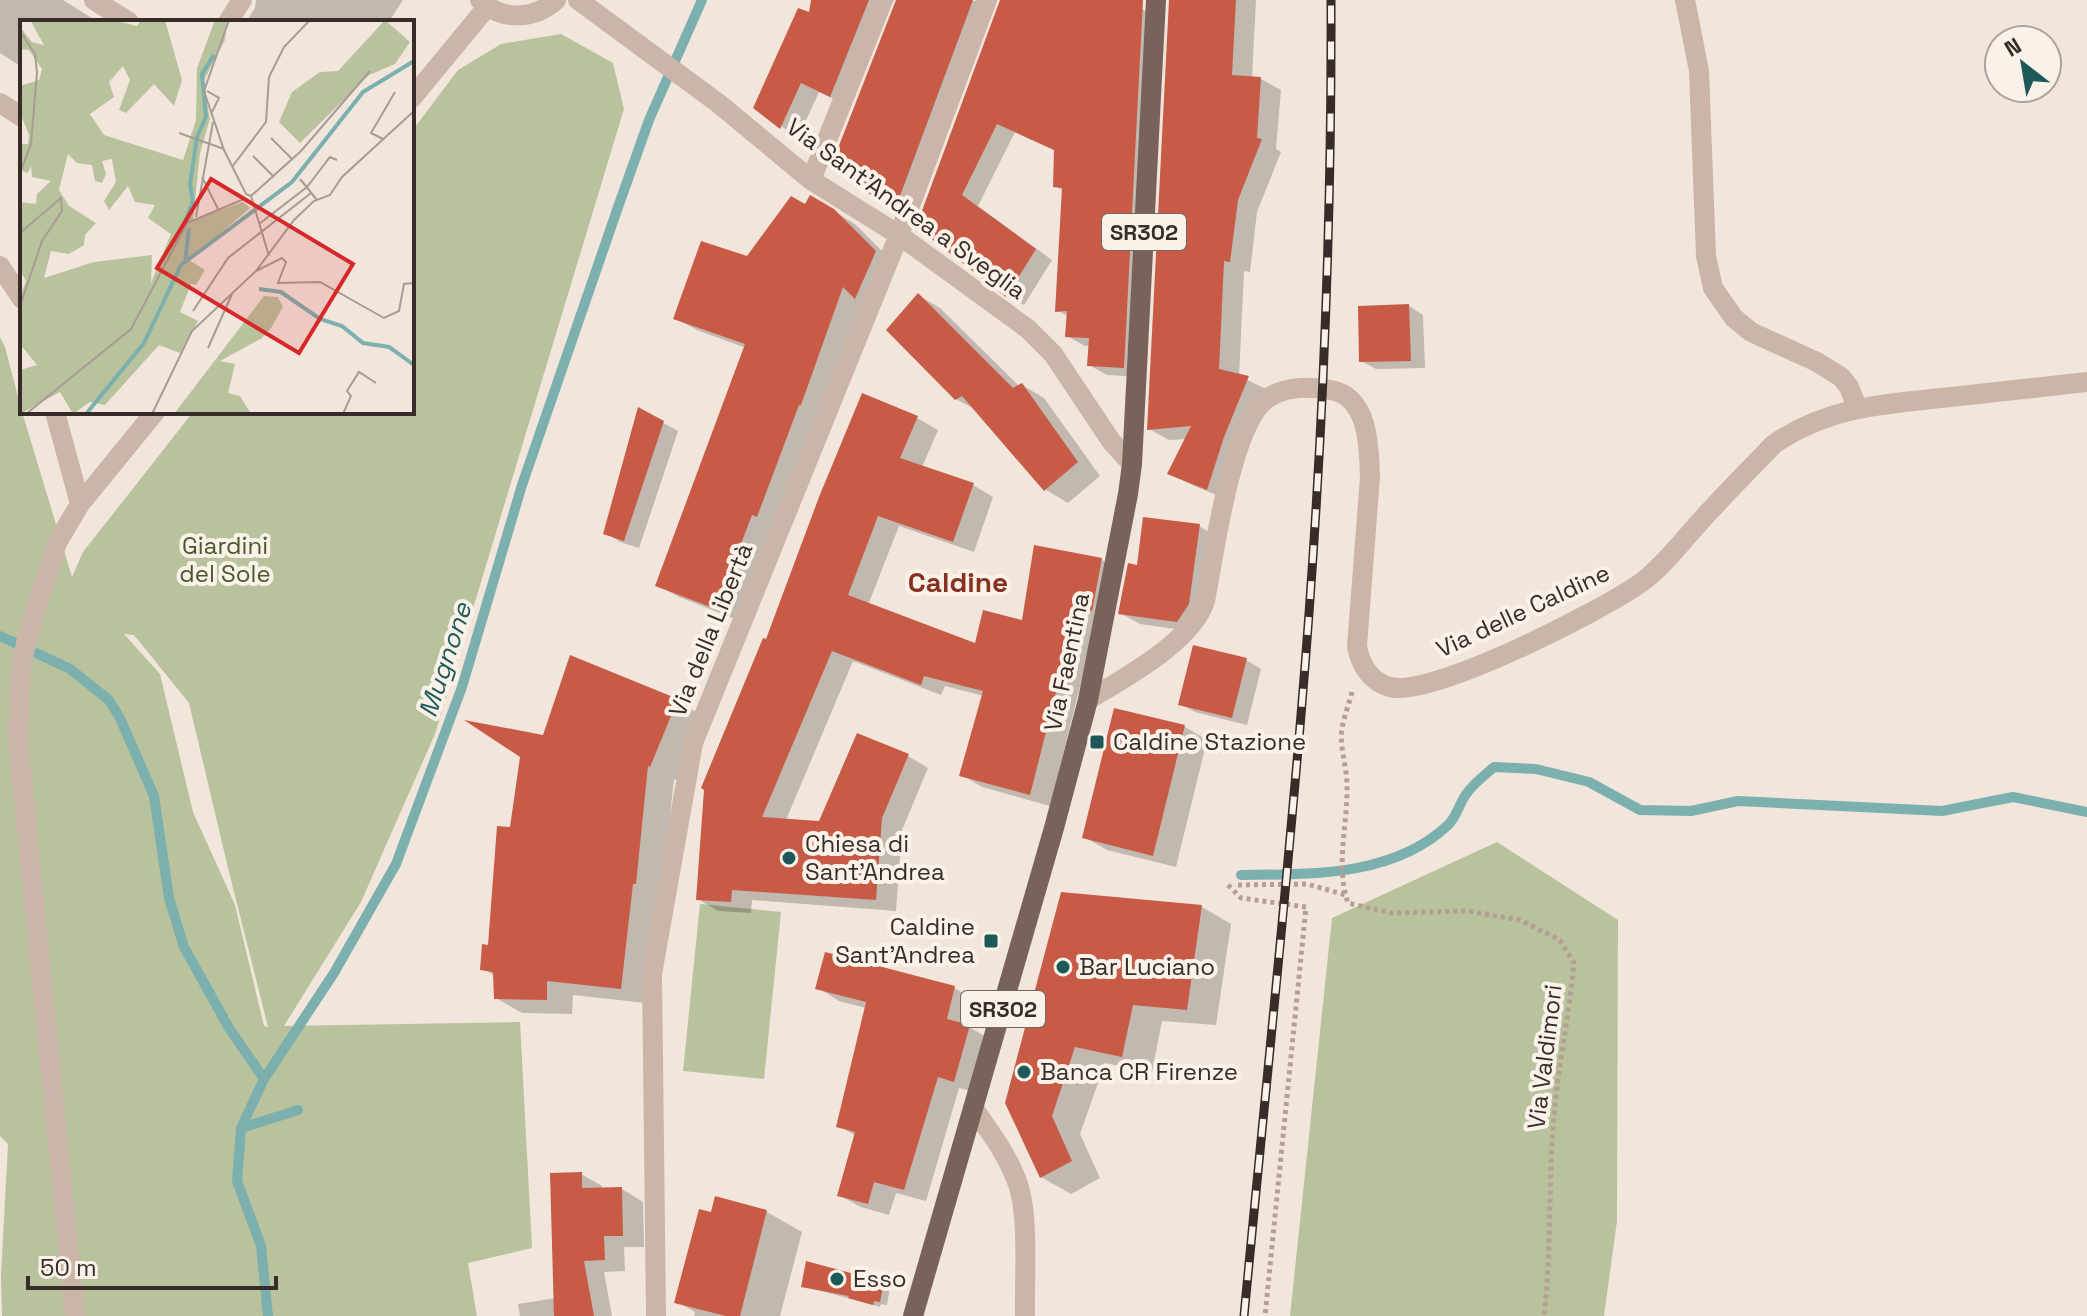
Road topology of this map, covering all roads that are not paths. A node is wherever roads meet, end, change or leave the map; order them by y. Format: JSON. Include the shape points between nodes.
{"nodes":[{"id":1,"x":94,"y":0,"type":"edge"},
{"id":2,"x":242,"y":0,"type":"edge"},
{"id":3,"x":556,"y":0,"type":"edge"},
{"id":4,"x":578,"y":0,"type":"edge"},
{"id":5,"x":883,"y":0,"type":"edge"},
{"id":6,"x":987,"y":0,"type":"edge"},
{"id":7,"x":1156,"y":0,"type":"edge"},
{"id":8,"x":1685,"y":0,"type":"edge"},
{"id":9,"x":484,"y":3,"type":"edge"},
{"id":10,"x":126,"y":20,"type":"edge"},
{"id":11,"x":229,"y":20,"type":"edge"},
{"id":12,"x":414,"y":95,"type":"edge"},
{"id":13,"x":0,"y":103,"type":"edge"},
{"id":14,"x":20,"y":116,"type":"edge"},
{"id":15,"x":811,"y":180,"type":"junction"},
{"id":16,"x":899,"y":235,"type":"junction"},
{"id":17,"x":0,"y":266,"type":"edge"},
{"id":18,"x":20,"y":296,"type":"edge"},
{"id":19,"x":2087,"y":382,"type":"edge"},
{"id":20,"x":1857,"y":407,"type":"junction"},
{"id":21,"x":56,"y":414,"type":"edge"},
{"id":22,"x":153,"y":414,"type":"edge"},
{"id":23,"x":1132,"y":464,"type":"junction"},
{"id":24,"x":80,"y":504,"type":"junction"},
{"id":25,"x":1088,"y":700,"type":"junction"},
{"id":26,"x":974,"y":1109,"type":"junction"},
{"id":27,"x":75,"y":1316,"type":"edge"},
{"id":28,"x":656,"y":1316,"type":"edge"},
{"id":29,"x":913,"y":1316,"type":"edge"},
{"id":30,"x":1025,"y":1316,"type":"edge"}],
"edges":[{"from":1,"to":10,"type":"street"},
{"from":2,"to":11,"type":"street"},
{"from":3,"to":9,"type":"street","via":[[524,16],[506,15]]},
{"from":4,"to":15,"type":"street","name":"Via Sant'Andrea a Sveglia","via":[[718,103]]},
{"from":5,"to":15,"type":"street"},
{"from":6,"to":16,"type":"street","name":"Via della Libertà"},
{"from":7,"to":23,"type":"main road","name":"Via Faentina","number":"SR302"},
{"from":8,"to":20,"type":"street","via":[[1699,71],[1706,256],[1713,288],[1751,332],[1841,377]]},
{"from":9,"to":12,"type":"street"},
{"from":13,"to":14,"type":"street"},
{"from":15,"to":16,"type":"street","name":"Via Sant'Andrea a Sveglia"},
{"from":16,"to":23,"type":"street","name":"Via Sant'Andrea a Sveglia","via":[[1028,329],[1053,354]]},
{"from":16,"to":28,"type":"street","name":"Via della Libertà","via":[[693,743],[652,974]]},
{"from":17,"to":18,"type":"street"},
{"from":19,"to":20,"type":"street","name":"Via delle Caldine"},
{"from":20,"to":25,"type":"street","name":"Via delle Caldine","via":[[1820,418],[1774,444],[1643,581],[1478,665],[1410,687],[1380,682],[1359,656],[1370,477],[1359,411],[1347,396],[1323,389],[1284,390],[1252,415],[1237,450],[1196,622]]},
{"from":21,"to":24,"type":"street"},
{"from":22,"to":24,"type":"street"},
{"from":23,"to":25,"type":"main road","name":"Via Faentina","number":"SR302"},
{"from":24,"to":27,"type":"street","via":[[57,543],[29,631],[21,666],[18,739]]},
{"from":25,"to":26,"type":"main road","name":"Via Faentina","number":"SR302"},
{"from":26,"to":29,"type":"main road","name":"Via Faentina","number":"SR302"},
{"from":26,"to":30,"type":"street","via":[[1017,1180]]}]}
